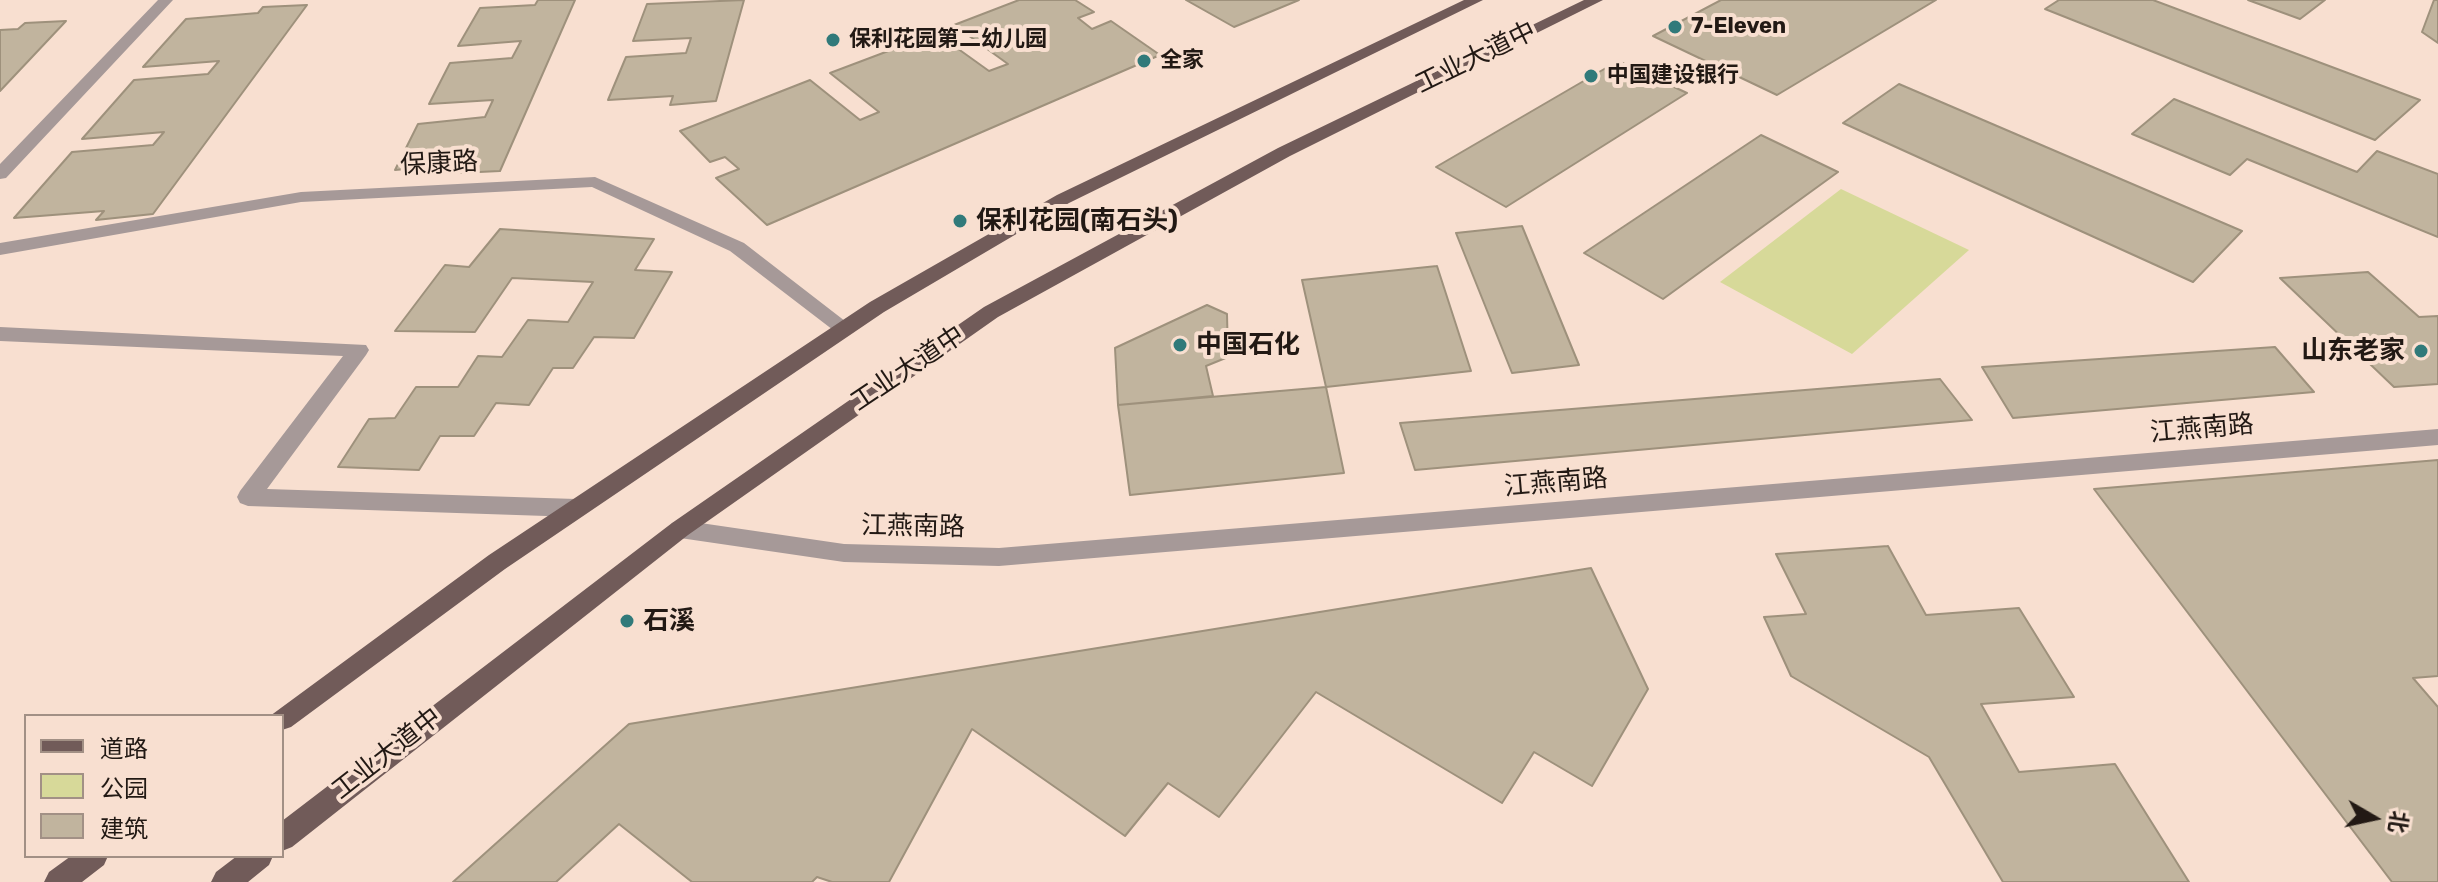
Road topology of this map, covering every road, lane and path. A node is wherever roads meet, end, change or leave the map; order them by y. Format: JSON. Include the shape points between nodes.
{"nodes":[{"id":1,"x":166,"y":0,"type":"edge"},
{"id":2,"x":1476,"y":0,"type":"edge"},
{"id":3,"x":1596,"y":0,"type":"edge"},
{"id":4,"x":0,"y":174,"type":"edge"},
{"id":5,"x":0,"y":249,"type":"edge"},
{"id":6,"x":844,"y":328,"type":"junction"},
{"id":7,"x":0,"y":334,"type":"edge"},
{"id":8,"x":2438,"y":437,"type":"edge"},
{"id":9,"x":576,"y":508,"type":"junction"},
{"id":10,"x":680,"y":529,"type":"junction"},
{"id":11,"x":284,"y":718,"type":"edge"},
{"id":12,"x":284,"y":836,"type":"edge"},
{"id":13,"x":91,"y":858,"type":"edge"},
{"id":14,"x":256,"y":858,"type":"edge"},
{"id":15,"x":59,"y":882,"type":"edge"},
{"id":16,"x":226,"y":882,"type":"edge"}],
"edges":[{"from":1,"to":4,"type":"street"},
{"from":2,"to":6,"type":"main road","via":[[1063,199]]},
{"from":3,"to":10,"type":"main road","name":"工业大道中","via":[[1284,152],[991,312]]},
{"from":5,"to":6,"type":"street","name":"保康路","via":[[301,197],[595,182],[737,247]]},
{"from":6,"to":9,"type":"main road"},
{"from":7,"to":9,"type":"street","via":[[359,350],[248,497]]},
{"from":8,"to":10,"type":"street","name":"江燕南路","via":[[999,557],[844,553]]},
{"from":9,"to":11,"type":"main road"},
{"from":10,"to":12,"type":"main road","name":"工业大道中"},
{"from":13,"to":15,"type":"main road"},
{"from":14,"to":16,"type":"main road"}]}
